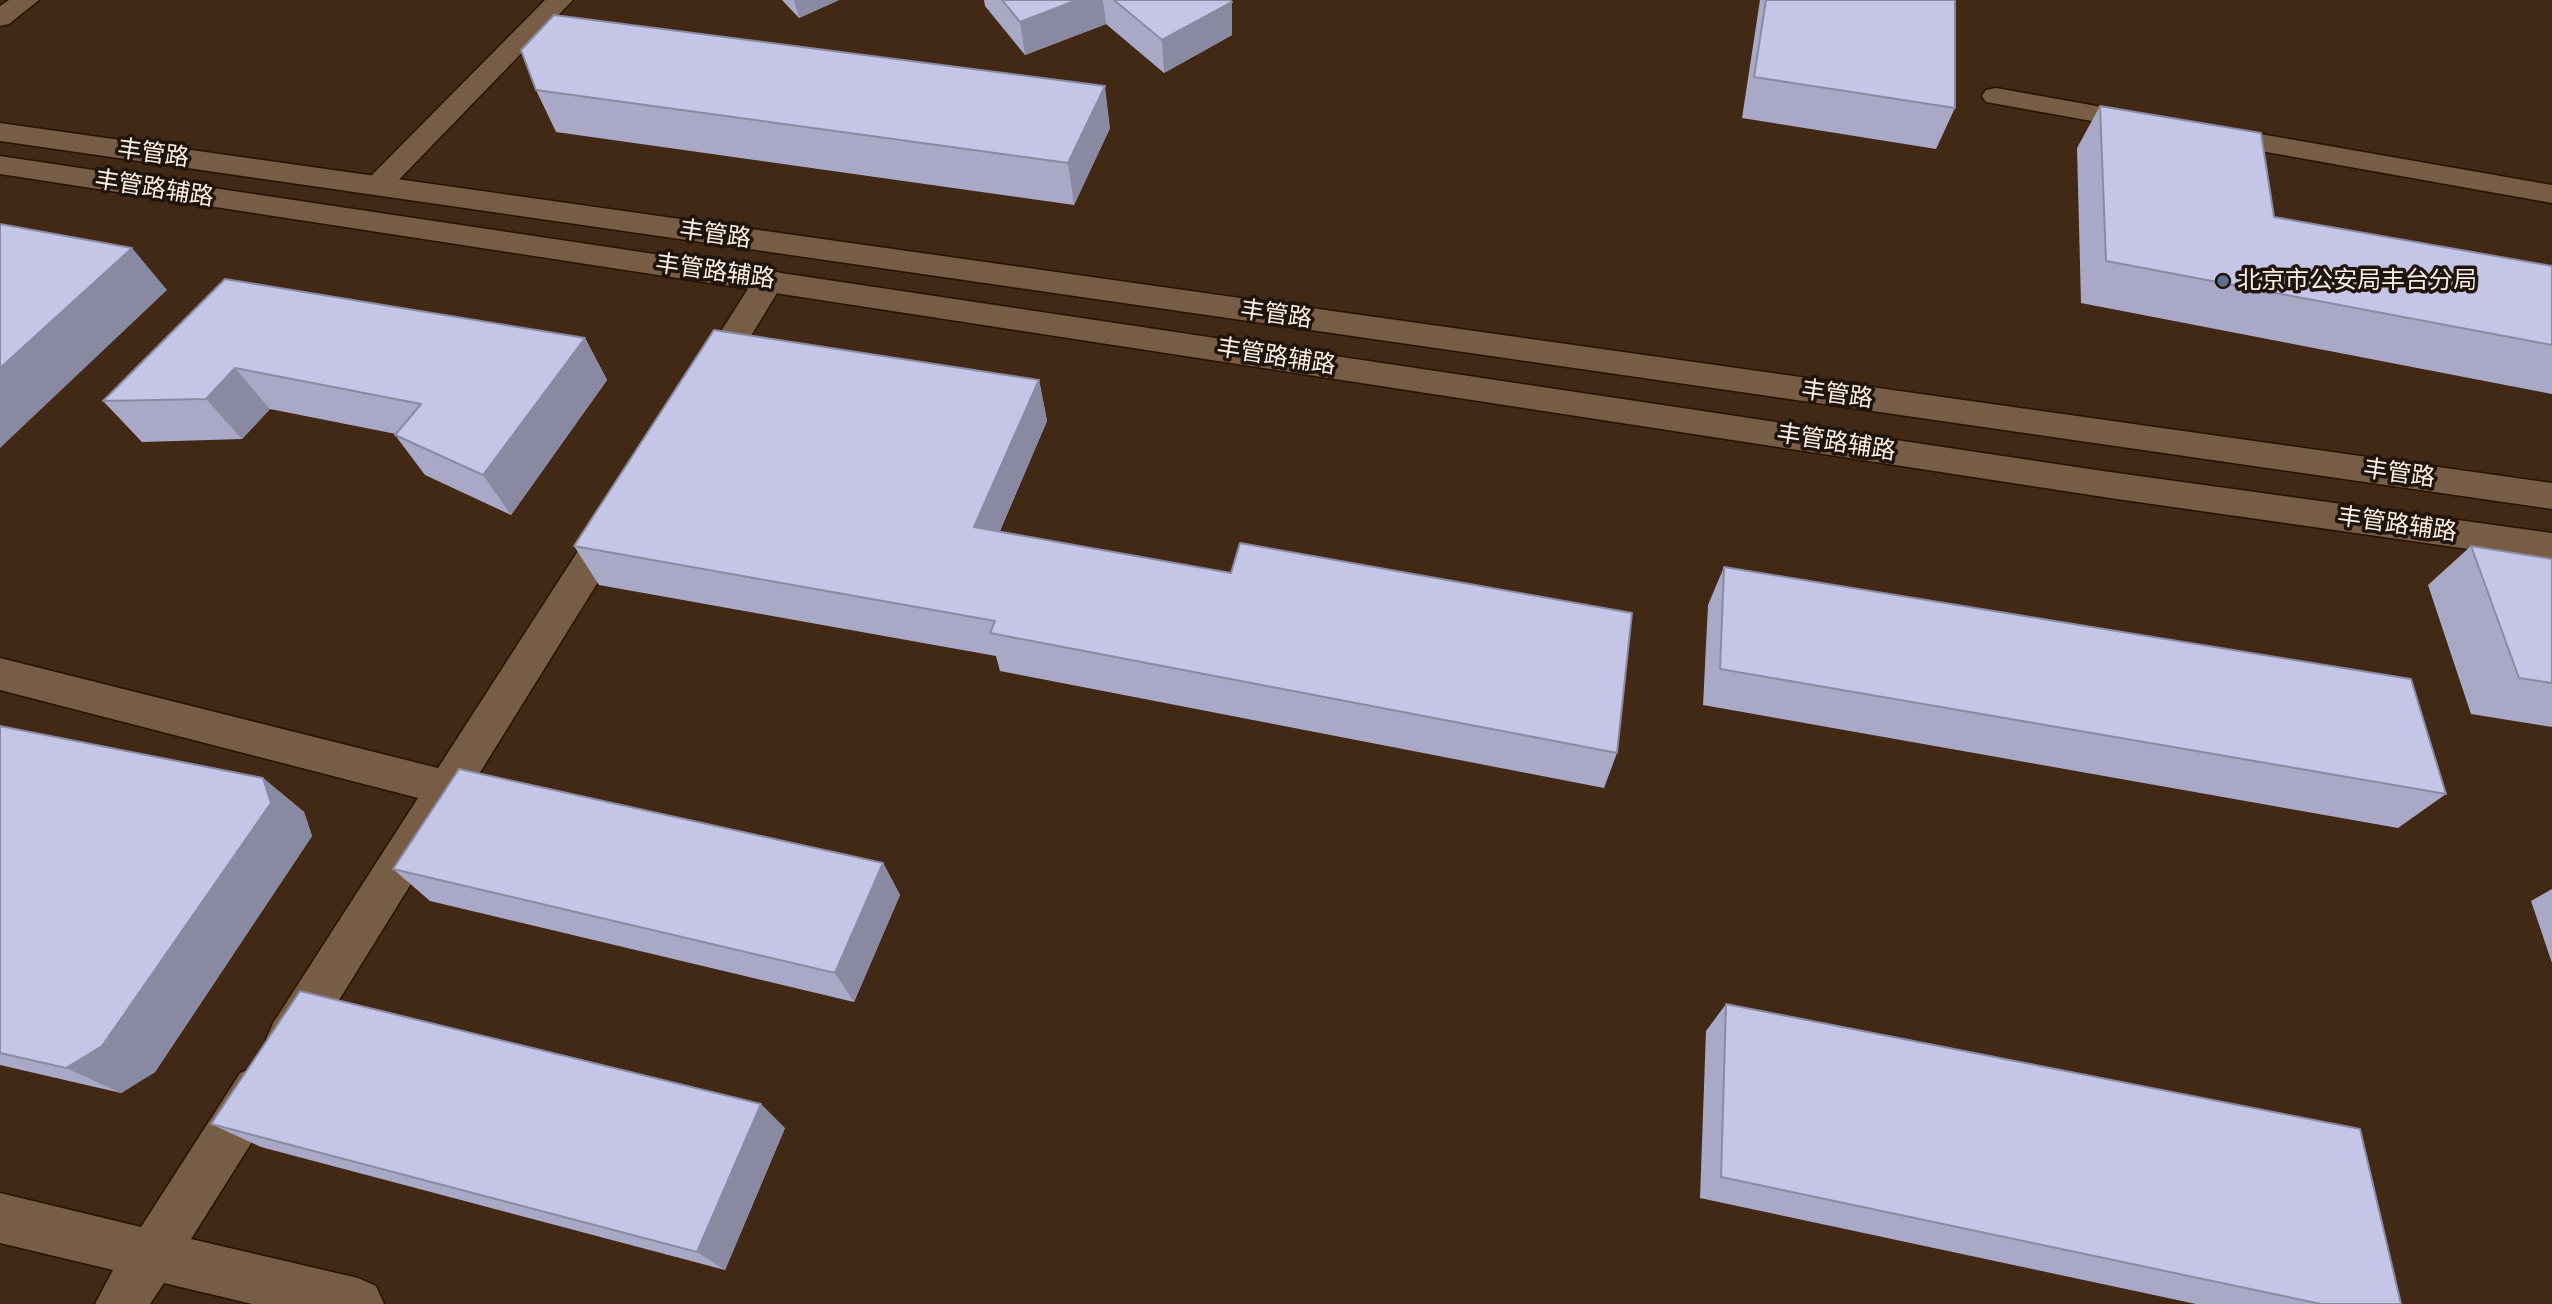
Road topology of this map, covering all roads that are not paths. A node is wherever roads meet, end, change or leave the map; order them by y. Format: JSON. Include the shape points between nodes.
{"nodes":[{"id":1,"x":26,"y":0,"type":"edge"},
{"id":2,"x":560,"y":0,"type":"edge"},
{"id":3,"x":0,"y":18,"type":"edge"},
{"id":4,"x":1996,"y":96,"type":"dead end"},
{"id":5,"x":0,"y":132,"type":"edge"},
{"id":6,"x":0,"y":165,"type":"edge"},
{"id":7,"x":368,"y":185,"type":"junction"},
{"id":8,"x":2552,"y":194,"type":"edge"},
{"id":9,"x":237,"y":202,"type":"junction"},
{"id":10,"x":769,"y":280,"type":"junction"},
{"id":11,"x":687,"y":411,"type":"edge"},
{"id":12,"x":1947,"y":411,"type":"junction"},
{"id":13,"x":2110,"y":485,"type":"junction"},
{"id":14,"x":635,"y":494,"type":"edge"},
{"id":15,"x":2552,"y":496,"type":"edge"},
{"id":16,"x":2552,"y":547,"type":"edge"},
{"id":17,"x":0,"y":674,"type":"edge"},
{"id":18,"x":448,"y":788,"type":"junction"},
{"id":19,"x":0,"y":1218,"type":"edge"},
{"id":20,"x":152,"y":1255,"type":"junction"},
{"id":21,"x":121,"y":1304,"type":"edge"},
{"id":22,"x":358,"y":1304,"type":"edge"}],
"edges":[{"from":1,"to":3,"type":"street"},
{"from":2,"to":7,"type":"street"},
{"from":4,"to":8,"type":"street"},
{"from":5,"to":7,"type":"street","name":"丰管路"},
{"from":6,"to":9,"type":"street","name":"丰管路辅路"},
{"from":7,"to":9,"type":"street"},
{"from":7,"to":12,"type":"street","name":"丰管路"},
{"from":9,"to":10,"type":"street","name":"丰管路辅路"},
{"from":10,"to":11,"type":"street"},
{"from":10,"to":13,"type":"street","name":"丰管路辅路"},
{"from":12,"to":13,"type":"street"},
{"from":12,"to":15,"type":"street","name":"丰管路"},
{"from":13,"to":16,"type":"street","name":"丰管路辅路"},
{"from":14,"to":18,"type":"street"},
{"from":17,"to":18,"type":"street"},
{"from":18,"to":20,"type":"street"},
{"from":19,"to":20,"type":"street"},
{"from":20,"to":21,"type":"street"},
{"from":20,"to":22,"type":"street"}]}
